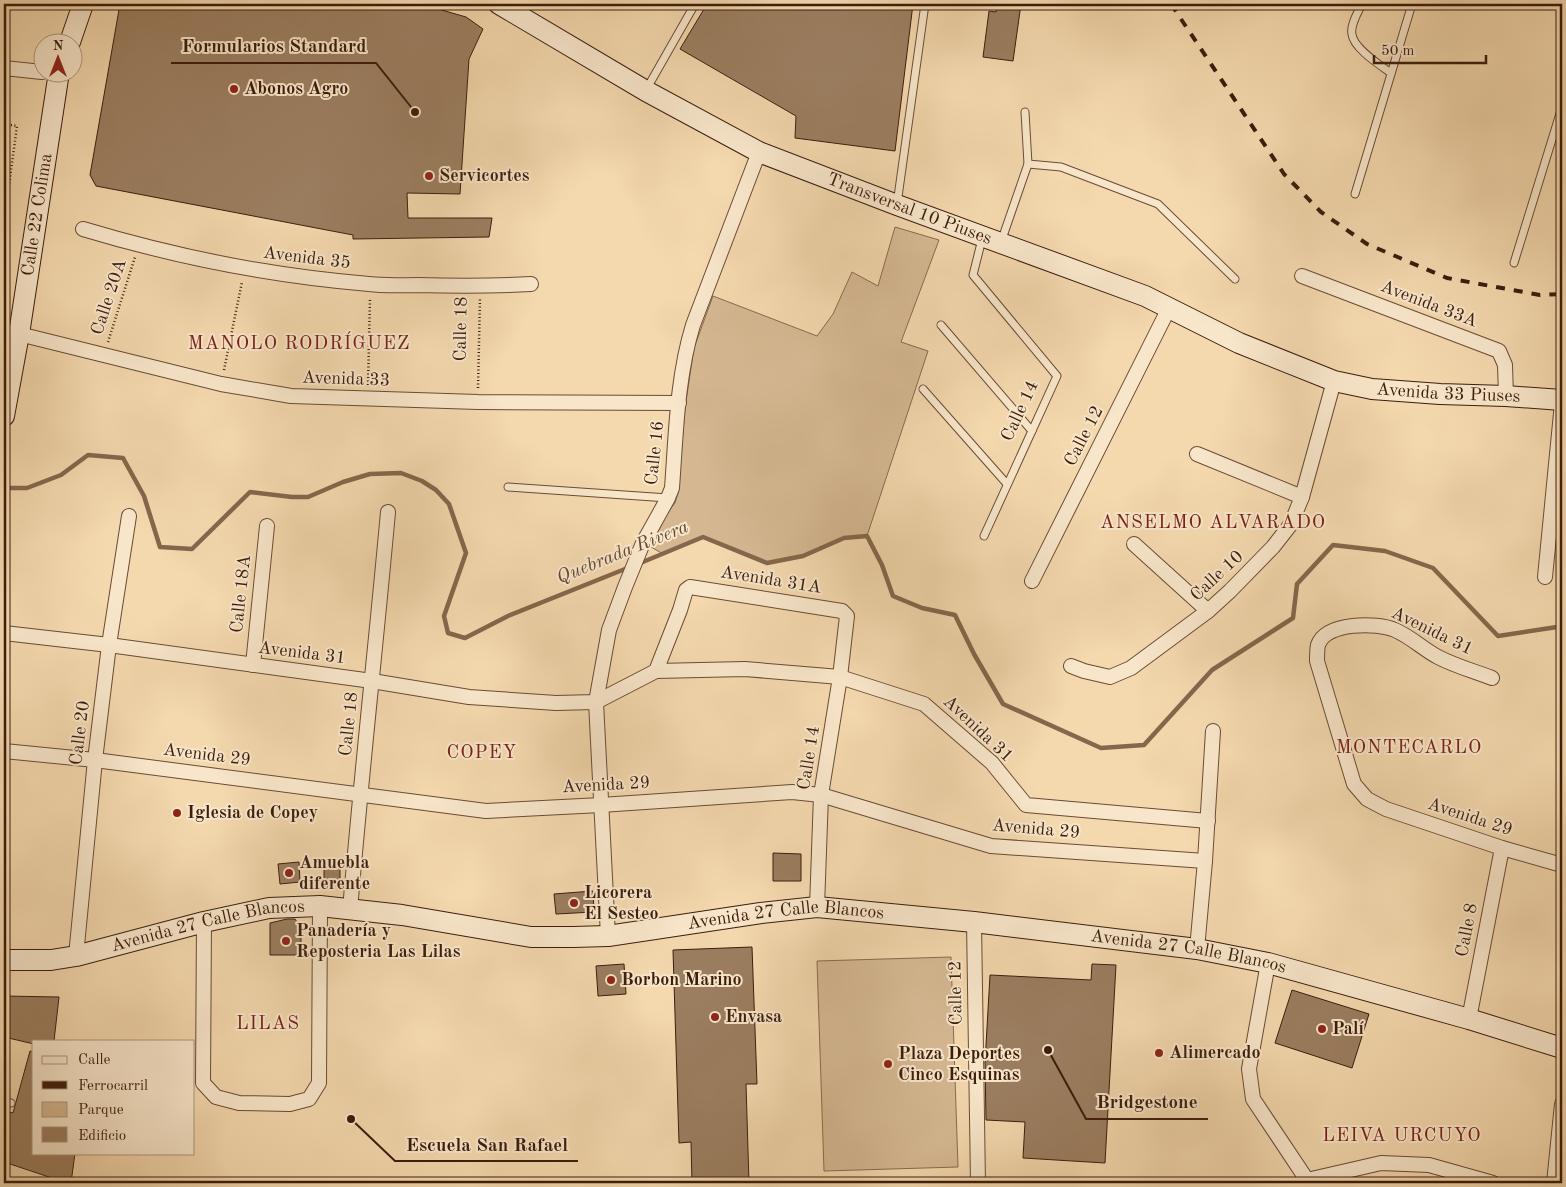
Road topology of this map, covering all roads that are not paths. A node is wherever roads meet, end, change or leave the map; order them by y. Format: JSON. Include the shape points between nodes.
{"nodes":[{"id":1,"x":83,"y":4,"type":"edge"},
{"id":2,"x":499,"y":4,"type":"edge"},
{"id":3,"x":695,"y":4,"type":"edge"},
{"id":4,"x":925,"y":4,"type":"edge"},
{"id":5,"x":1362,"y":4,"type":"edge"},
{"id":6,"x":1412,"y":4,"type":"edge"},
{"id":7,"x":73,"y":32,"type":"edge"},
{"id":8,"x":4,"y":68,"type":"edge"},
{"id":9,"x":32,"y":71,"type":"edge"},
{"id":10,"x":1392,"y":73,"type":"junction"},
{"id":11,"x":50,"y":82,"type":"edge"},
{"id":12,"x":646,"y":91,"type":"junction"},
{"id":13,"x":1562,"y":107,"type":"edge"},
{"id":14,"x":1025,"y":112,"type":"dead end"},
{"id":15,"x":759,"y":152,"type":"junction"},
{"id":16,"x":1028,"y":164,"type":"junction"},
{"id":17,"x":1355,"y":194,"type":"dead end"},
{"id":18,"x":897,"y":205,"type":"junction"},
{"id":19,"x":83,"y":230,"type":"dead end"},
{"id":20,"x":983,"y":236,"type":"junction"},
{"id":21,"x":1001,"y":243,"type":"junction"},
{"id":22,"x":1514,"y":263,"type":"dead end"},
{"id":23,"x":1302,"y":276,"type":"dead end"},
{"id":24,"x":1235,"y":279,"type":"dead end"},
{"id":25,"x":531,"y":284,"type":"dead end"},
{"id":26,"x":1169,"y":308,"type":"junction"},
{"id":27,"x":941,"y":325,"type":"dead end"},
{"id":28,"x":19,"y":334,"type":"junction"},
{"id":29,"x":1334,"y":382,"type":"junction"},
{"id":30,"x":923,"y":389,"type":"dead end"},
{"id":31,"x":1506,"y":396,"type":"junction"},
{"id":32,"x":1562,"y":402,"type":"edge"},
{"id":33,"x":679,"y":403,"type":"junction"},
{"id":34,"x":4,"y":416,"type":"edge"},
{"id":35,"x":1032,"y":431,"type":"junction"},
{"id":36,"x":1197,"y":454,"type":"dead end"},
{"id":37,"x":1008,"y":484,"type":"junction"},
{"id":38,"x":508,"y":487,"type":"dead end"},
{"id":39,"x":1302,"y":497,"type":"junction"},
{"id":40,"x":668,"y":498,"type":"junction"},
{"id":41,"x":388,"y":512,"type":"dead end"},
{"id":42,"x":129,"y":516,"type":"dead end"},
{"id":43,"x":267,"y":526,"type":"dead end"},
{"id":44,"x":984,"y":536,"type":"dead end"},
{"id":45,"x":1134,"y":544,"type":"dead end"},
{"id":46,"x":1545,"y":577,"type":"dead end"},
{"id":47,"x":1032,"y":581,"type":"dead end"},
{"id":48,"x":1208,"y":611,"type":"junction"},
{"id":49,"x":847,"y":616,"type":"joint"},
{"id":50,"x":4,"y":633,"type":"edge"},
{"id":51,"x":110,"y":645,"type":"junction"},
{"id":52,"x":253,"y":665,"type":"junction"},
{"id":53,"x":1071,"y":666,"type":"dead end"},
{"id":54,"x":656,"y":671,"type":"junction"},
{"id":55,"x":840,"y":677,"type":"junction"},
{"id":56,"x":1492,"y":678,"type":"dead end"},
{"id":57,"x":372,"y":681,"type":"junction"},
{"id":58,"x":596,"y":702,"type":"junction"},
{"id":59,"x":1213,"y":731,"type":"dead end"},
{"id":60,"x":4,"y":751,"type":"edge"},
{"id":61,"x":95,"y":760,"type":"junction"},
{"id":62,"x":360,"y":794,"type":"junction"},
{"id":63,"x":821,"y":795,"type":"junction"},
{"id":64,"x":1367,"y":799,"type":"joint"},
{"id":65,"x":601,"y":805,"type":"junction"},
{"id":66,"x":1208,"y":821,"type":"junction"},
{"id":67,"x":1502,"y":848,"type":"junction"},
{"id":68,"x":1205,"y":861,"type":"junction"},
{"id":69,"x":1562,"y":865,"type":"edge"},
{"id":70,"x":320,"y":906,"type":"junction"},
{"id":71,"x":817,"y":907,"type":"junction"},
{"id":72,"x":350,"y":910,"type":"junction"},
{"id":73,"x":204,"y":922,"type":"junction"},
{"id":74,"x":974,"y":922,"type":"junction"},
{"id":75,"x":608,"y":936,"type":"junction"},
{"id":76,"x":1197,"y":949,"type":"junction"},
{"id":77,"x":76,"y":956,"type":"junction"},
{"id":78,"x":4,"y":960,"type":"edge"},
{"id":79,"x":1268,"y":963,"type":"junction"},
{"id":80,"x":1469,"y":1019,"type":"junction"},
{"id":81,"x":1562,"y":1048,"type":"edge"},
{"id":82,"x":1562,"y":1104,"type":"edge"},
{"id":83,"x":1306,"y":1182,"type":"edge"},
{"id":84,"x":978,"y":1183,"type":"edge"},
{"id":85,"x":1493,"y":1183,"type":"edge"},
{"id":86,"x":1554,"y":1183,"type":"edge"}],
"edges":[{"from":1,"to":7,"type":"main road"},
{"from":2,"to":12,"type":"main road","name":"Transversal 10 Piuses"},
{"from":3,"to":12,"type":"lane"},
{"from":4,"to":18,"type":"lane"},
{"from":5,"to":10,"type":"lane","via":[[1351,33],[1355,44]]},
{"from":6,"to":10,"type":"lane"},
{"from":8,"to":9,"type":"street"},
{"from":10,"to":17,"type":"lane"},
{"from":11,"to":28,"type":"main road","name":"Calle 22 Colima"},
{"from":12,"to":15,"type":"main road","name":"Transversal 10 Piuses"},
{"from":13,"to":22,"type":"lane"},
{"from":14,"to":16,"type":"lane"},
{"from":15,"to":18,"type":"main road","name":"Transversal 10 Piuses"},
{"from":15,"to":33,"type":"street","name":"Calle 16","via":[[687,343]]},
{"from":16,"to":21,"type":"lane"},
{"from":16,"to":24,"type":"lane","via":[[1061,167],[1158,204]]},
{"from":18,"to":20,"type":"main road","name":"Transversal 10 Piuses"},
{"from":19,"to":25,"type":"street","name":"Avenida 35","via":[[245,269],[312,278],[370,284],[480,287]]},
{"from":20,"to":21,"type":"main road","name":"Transversal 10 Piuses"},
{"from":20,"to":35,"type":"lane","name":"Calle 14","via":[[973,275],[1057,376]]},
{"from":21,"to":26,"type":"main road","name":"Transversal 10 Piuses","via":[[1146,296]]},
{"from":23,"to":31,"type":"street","name":"Avenida 33A","via":[[1499,350],[1505,365]]},
{"from":26,"to":29,"type":"main road","name":"Transversal 10 Piuses","via":[[1239,343]]},
{"from":26,"to":47,"type":"street","name":"Calle 12"},
{"from":27,"to":35,"type":"lane"},
{"from":28,"to":33,"type":"street","name":"Avenida 33","via":[[221,384],[291,396],[478,402]]},
{"from":28,"to":34,"type":"main road","name":"Calle 22 Colima"},
{"from":29,"to":31,"type":"main road","name":"Avenida 33 Piuses","via":[[1372,389]]},
{"from":29,"to":39,"type":"street","name":"Calle 10"},
{"from":30,"to":37,"type":"lane"},
{"from":31,"to":32,"type":"main road","name":"Avenida 33 Piuses"},
{"from":32,"to":46,"type":"street"},
{"from":33,"to":40,"type":"street","name":"Calle 16","via":[[672,488]]},
{"from":35,"to":37,"type":"lane","name":"Calle 14"},
{"from":36,"to":39,"type":"street"},
{"from":37,"to":44,"type":"lane","name":"Calle 14"},
{"from":38,"to":40,"type":"lane"},
{"from":39,"to":48,"type":"street","name":"Calle 10","via":[[1291,524],[1273,547]]},
{"from":40,"to":58,"type":"street","name":"Calle 16","via":[[643,543],[609,630]]},
{"from":41,"to":57,"type":"street","name":"Calle 18"},
{"from":42,"to":51,"type":"street","name":"Calle 20"},
{"from":43,"to":52,"type":"street","name":"Calle 18A"},
{"from":45,"to":48,"type":"street"},
{"from":48,"to":53,"type":"street","name":"Calle 10","via":[[1131,668],[1110,677]]},
{"from":49,"to":54,"type":"street","name":"Avenida 31A","via":[[840,610],[690,587],[686,590]]},
{"from":49,"to":55,"type":"street","name":"Calle 14"},
{"from":50,"to":51,"type":"street","name":"Avenida 31"},
{"from":51,"to":52,"type":"street","name":"Avenida 31"},
{"from":51,"to":61,"type":"street","name":"Calle 20"},
{"from":52,"to":57,"type":"street","name":"Avenida 31"},
{"from":54,"to":55,"type":"street","name":"Avenida 31","via":[[745,669]]},
{"from":54,"to":58,"type":"street"},
{"from":55,"to":63,"type":"street","name":"Calle 14"},
{"from":55,"to":66,"type":"street","name":"Avenida 31","via":[[924,704],[992,763],[1026,805]]},
{"from":56,"to":64,"type":"street","name":"Avenida 31","via":[[1437,656],[1394,629],[1356,625],[1328,633],[1318,645],[1317,661],[1354,784]]},
{"from":57,"to":58,"type":"street","name":"Avenida 31","via":[[469,697],[556,703]]},
{"from":57,"to":62,"type":"street","name":"Calle 18"},
{"from":58,"to":65,"type":"street","name":"Calle 16"},
{"from":59,"to":66,"type":"street"},
{"from":60,"to":61,"type":"street","name":"Avenida 29"},
{"from":61,"to":62,"type":"street","name":"Avenida 29"},
{"from":61,"to":77,"type":"street","name":"Calle 20"},
{"from":62,"to":65,"type":"street","name":"Avenida 29","via":[[486,811]]},
{"from":62,"to":72,"type":"street","name":"Calle 18"},
{"from":63,"to":65,"type":"street","name":"Avenida 29","via":[[792,792]]},
{"from":63,"to":68,"type":"street","name":"Avenida 29","via":[[991,846]]},
{"from":63,"to":71,"type":"street","name":"Calle 14"},
{"from":64,"to":67,"type":"street","name":"Avenida 29","via":[[1386,809]]},
{"from":65,"to":75,"type":"street","name":"Calle 16"},
{"from":66,"to":68,"type":"street"},
{"from":67,"to":69,"type":"street","name":"Avenida 29"},
{"from":67,"to":80,"type":"street","name":"Calle 8"},
{"from":68,"to":76,"type":"street"},
{"from":70,"to":72,"type":"main road","name":"Avenida 27 Calle Blancos"},
{"from":70,"to":73,"type":"main road","name":"Avenida 27 Calle Blancos","via":[[269,908]]},
{"from":70,"to":73,"type":"street","via":[[319,1083],[309,1099],[290,1104],[239,1103],[216,1097],[203,1083]]},
{"from":71,"to":74,"type":"main road","name":"Avenida 27 Calle Blancos"},
{"from":71,"to":75,"type":"main road","name":"Avenida 27 Calle Blancos"},
{"from":72,"to":75,"type":"main road","name":"Avenida 27 Calle Blancos","via":[[402,915],[531,937]]},
{"from":73,"to":77,"type":"main road","name":"Avenida 27 Calle Blancos"},
{"from":74,"to":76,"type":"main road","name":"Avenida 27 Calle Blancos"},
{"from":74,"to":84,"type":"street","name":"Calle 12"},
{"from":76,"to":79,"type":"main road","name":"Avenida 27 Calle Blancos"},
{"from":77,"to":78,"type":"main road","name":"Avenida 27 Calle Blancos","via":[[51,960]]},
{"from":79,"to":80,"type":"main road","name":"Avenida 27 Calle Blancos"},
{"from":79,"to":83,"type":"street","via":[[1249,1069],[1254,1099]]},
{"from":80,"to":81,"type":"main road","name":"Avenida 27 Calle Blancos"},
{"from":82,"to":86,"type":"street"},
{"from":83,"to":85,"type":"street","via":[[1381,1163],[1429,1166]]}]}
